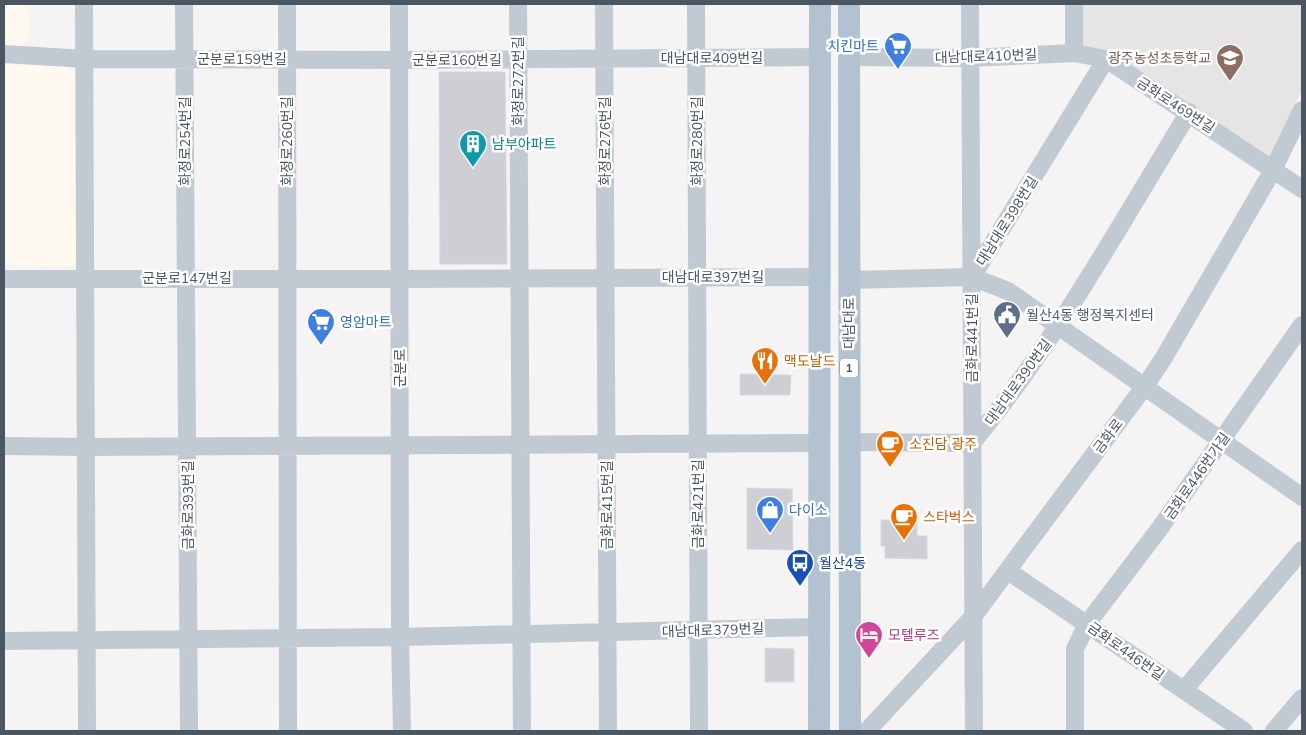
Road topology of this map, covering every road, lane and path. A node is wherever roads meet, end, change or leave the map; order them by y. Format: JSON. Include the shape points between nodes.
{"nodes":[{"id":1,"x":84,"y":4,"type":"edge"},
{"id":2,"x":184,"y":4,"type":"edge"},
{"id":3,"x":287,"y":4,"type":"edge"},
{"id":4,"x":399,"y":4,"type":"edge"},
{"id":5,"x":518,"y":4,"type":"edge"},
{"id":6,"x":604,"y":4,"type":"edge"},
{"id":7,"x":696,"y":4,"type":"edge"},
{"id":8,"x":820,"y":4,"type":"edge"},
{"id":9,"x":849,"y":4,"type":"edge"},
{"id":10,"x":970,"y":4,"type":"edge"},
{"id":11,"x":1074,"y":4,"type":"edge"},
{"id":12,"x":1074,"y":52,"type":"junction"},
{"id":13,"x":4,"y":54,"type":"edge"},
{"id":14,"x":820,"y":57,"type":"junction"},
{"id":15,"x":849,"y":57,"type":"junction"},
{"id":16,"x":605,"y":58,"type":"junction"},
{"id":17,"x":696,"y":58,"type":"junction"},
{"id":18,"x":970,"y":58,"type":"junction"},
{"id":19,"x":85,"y":59,"type":"junction"},
{"id":20,"x":184,"y":59,"type":"junction"},
{"id":21,"x":287,"y":59,"type":"junction"},
{"id":22,"x":518,"y":59,"type":"junction"},
{"id":23,"x":1106,"y":59,"type":"junction"},
{"id":24,"x":399,"y":60,"type":"junction"},
{"id":25,"x":1302,"y":110,"type":"edge"},
{"id":26,"x":1189,"y":112,"type":"junction"},
{"id":27,"x":1273,"y":170,"type":"junction"},
{"id":28,"x":1302,"y":189,"type":"edge"},
{"id":29,"x":820,"y":277,"type":"junction"},
{"id":30,"x":86,"y":278,"type":"junction"},
{"id":31,"x":186,"y":278,"type":"junction"},
{"id":32,"x":519,"y":278,"type":"junction"},
{"id":33,"x":606,"y":278,"type":"junction"},
{"id":34,"x":697,"y":278,"type":"junction"},
{"id":35,"x":972,"y":278,"type":"junction"},
{"id":36,"x":4,"y":279,"type":"edge"},
{"id":37,"x":288,"y":279,"type":"junction"},
{"id":38,"x":400,"y":279,"type":"junction"},
{"id":39,"x":849,"y":280,"type":"junction"},
{"id":40,"x":1302,"y":325,"type":"edge"},
{"id":41,"x":1059,"y":327,"type":"junction"},
{"id":42,"x":1145,"y":386,"type":"junction"},
{"id":43,"x":1220,"y":441,"type":"junction"},
{"id":44,"x":849,"y":442,"type":"junction"},
{"id":45,"x":819,"y":443,"type":"junction"},
{"id":46,"x":972,"y":443,"type":"junction"},
{"id":47,"x":606,"y":444,"type":"junction"},
{"id":48,"x":698,"y":444,"type":"junction"},
{"id":49,"x":399,"y":445,"type":"junction"},
{"id":50,"x":520,"y":445,"type":"junction"},
{"id":51,"x":4,"y":446,"type":"edge"},
{"id":52,"x":288,"y":446,"type":"junction"},
{"id":53,"x":86,"y":447,"type":"junction"},
{"id":54,"x":187,"y":447,"type":"junction"},
{"id":55,"x":1302,"y":497,"type":"edge"},
{"id":56,"x":1302,"y":550,"type":"edge"},
{"id":57,"x":1008,"y":571,"type":"junction"},
{"id":58,"x":972,"y":618,"type":"junction"},
{"id":59,"x":1087,"y":624,"type":"junction"},
{"id":60,"x":819,"y":627,"type":"junction"},
{"id":61,"x":698,"y":631,"type":"junction"},
{"id":62,"x":607,"y":633,"type":"junction"},
{"id":63,"x":521,"y":634,"type":"junction"},
{"id":64,"x":288,"y":637,"type":"junction"},
{"id":65,"x":400,"y":637,"type":"junction"},
{"id":66,"x":189,"y":638,"type":"junction"},
{"id":67,"x":87,"y":640,"type":"junction"},
{"id":68,"x":4,"y":641,"type":"edge"},
{"id":69,"x":1184,"y":690,"type":"junction"},
{"id":70,"x":1302,"y":698,"type":"edge"},
{"id":71,"x":288,"y":724,"type":"edge"},
{"id":72,"x":522,"y":725,"type":"edge"},
{"id":73,"x":88,"y":731,"type":"edge"},
{"id":74,"x":189,"y":731,"type":"edge"},
{"id":75,"x":402,"y":731,"type":"edge"},
{"id":76,"x":608,"y":731,"type":"edge"},
{"id":77,"x":700,"y":731,"type":"edge"},
{"id":78,"x":819,"y":731,"type":"edge"},
{"id":79,"x":850,"y":731,"type":"edge"},
{"id":80,"x":867,"y":731,"type":"edge"},
{"id":81,"x":974,"y":731,"type":"edge"},
{"id":82,"x":1076,"y":731,"type":"edge"},
{"id":83,"x":1244,"y":731,"type":"edge"},
{"id":84,"x":1274,"y":731,"type":"edge"}],
"edges":[{"from":1,"to":19,"type":"street"},
{"from":2,"to":20,"type":"street","name":"화정로254번길"},
{"from":3,"to":21,"type":"street","name":"화정로260번길"},
{"from":4,"to":24,"type":"street","name":"군분로"},
{"from":5,"to":22,"type":"street","name":"화정로272번길"},
{"from":6,"to":16,"type":"street","name":"화정로276번길"},
{"from":7,"to":17,"type":"street","name":"화정로280번길"},
{"from":8,"to":14,"type":"main road"},
{"from":9,"to":15,"type":"main road","name":"대남대로","number":"1"},
{"from":10,"to":18,"type":"street","name":"금화로441번길"},
{"from":11,"to":12,"type":"street"},
{"from":12,"to":18,"type":"street","name":"대남대로410번길"},
{"from":12,"to":23,"type":"street","name":"금화로469번길"},
{"from":13,"to":19,"type":"street","name":"군분로159번길"},
{"from":14,"to":17,"type":"street","name":"대남대로409번길"},
{"from":14,"to":29,"type":"main road"},
{"from":15,"to":18,"type":"street","name":"대남대로410번길"},
{"from":15,"to":39,"type":"main road","name":"대남대로","number":"1"},
{"from":16,"to":17,"type":"street","name":"대남대로409번길"},
{"from":16,"to":22,"type":"street","name":"군분로160번길"},
{"from":16,"to":33,"type":"street","name":"화정로276번길"},
{"from":17,"to":34,"type":"street","name":"화정로280번길"},
{"from":18,"to":35,"type":"street","name":"금화로441번길"},
{"from":19,"to":20,"type":"street","name":"군분로159번길"},
{"from":19,"to":30,"type":"street"},
{"from":20,"to":21,"type":"street","name":"군분로159번길"},
{"from":20,"to":31,"type":"street","name":"화정로254번길"},
{"from":21,"to":24,"type":"street","name":"군분로159번길"},
{"from":21,"to":37,"type":"street","name":"화정로260번길"},
{"from":22,"to":24,"type":"street","name":"군분로160번길"},
{"from":22,"to":32,"type":"street","name":"화정로272번길"},
{"from":23,"to":26,"type":"street","name":"금화로469번길"},
{"from":23,"to":35,"type":"street","name":"대남대로398번길"},
{"from":24,"to":38,"type":"street","name":"군분로"},
{"from":25,"to":27,"type":"street","name":"금화로"},
{"from":26,"to":27,"type":"street","name":"금화로469번길"},
{"from":26,"to":41,"type":"street","name":"대남대로390번길"},
{"from":27,"to":28,"type":"street","name":"금화로469번길"},
{"from":27,"to":42,"type":"street","name":"금화로"},
{"from":29,"to":34,"type":"street","name":"대남대로397번길"},
{"from":29,"to":45,"type":"main road"},
{"from":30,"to":31,"type":"street","name":"군분로147번길"},
{"from":30,"to":36,"type":"street","name":"군분로147번길"},
{"from":30,"to":53,"type":"street"},
{"from":31,"to":37,"type":"street","name":"군분로147번길"},
{"from":31,"to":54,"type":"street","name":"금화로393번길"},
{"from":32,"to":33,"type":"street","name":"대남대로397번길"},
{"from":32,"to":38,"type":"street","name":"군분로147번길"},
{"from":32,"to":50,"type":"street","name":"화정로272번길"},
{"from":33,"to":34,"type":"street","name":"대남대로397번길"},
{"from":33,"to":47,"type":"street","name":"금화로415번길"},
{"from":34,"to":48,"type":"street","name":"금화로421번길"},
{"from":35,"to":39,"type":"street","name":"대남대로398번길"},
{"from":35,"to":41,"type":"street","via":[[1008,291]]},
{"from":35,"to":46,"type":"street","name":"금화로441번길"},
{"from":37,"to":38,"type":"street","name":"군분로147번길"},
{"from":37,"to":52,"type":"street"},
{"from":38,"to":49,"type":"street","name":"군분로"},
{"from":39,"to":44,"type":"main road","name":"대남대로","number":"1"},
{"from":40,"to":43,"type":"street","name":"금화로446번가길"},
{"from":41,"to":42,"type":"street"},
{"from":41,"to":46,"type":"street","name":"대남대로390번길"},
{"from":42,"to":43,"type":"street"},
{"from":42,"to":57,"type":"street","name":"금화로"},
{"from":43,"to":55,"type":"street"},
{"from":43,"to":59,"type":"street","name":"금화로446번가길","via":[[1160,528]]},
{"from":44,"to":46,"type":"street"},
{"from":44,"to":79,"type":"main road","name":"대남대로","number":"1"},
{"from":45,"to":48,"type":"street"},
{"from":45,"to":60,"type":"main road"},
{"from":46,"to":58,"type":"street","name":"금화로441번길"},
{"from":47,"to":48,"type":"street"},
{"from":47,"to":50,"type":"street"},
{"from":47,"to":62,"type":"street","name":"금화로415번길"},
{"from":48,"to":61,"type":"street","name":"금화로421번길"},
{"from":49,"to":50,"type":"street"},
{"from":49,"to":52,"type":"street"},
{"from":49,"to":65,"type":"street","name":"군분로"},
{"from":50,"to":63,"type":"street","name":"화정로272번길"},
{"from":51,"to":53,"type":"street"},
{"from":52,"to":54,"type":"street"},
{"from":52,"to":64,"type":"street"},
{"from":53,"to":54,"type":"street"},
{"from":53,"to":67,"type":"street"},
{"from":54,"to":66,"type":"street","name":"금화로393번길"},
{"from":56,"to":69,"type":"street"},
{"from":57,"to":58,"type":"street","name":"금화로"},
{"from":57,"to":59,"type":"street","name":"금화로446번길"},
{"from":58,"to":80,"type":"street","name":"금화로"},
{"from":58,"to":81,"type":"street","name":"금화로441번길"},
{"from":59,"to":69,"type":"street","name":"금화로446번길"},
{"from":59,"to":82,"type":"street","name":"금화로446번가길","via":[[1075,649]]},
{"from":60,"to":61,"type":"street","name":"대남대로379번길"},
{"from":60,"to":78,"type":"main road"},
{"from":61,"to":62,"type":"street","name":"대남대로379번길"},
{"from":61,"to":77,"type":"street","name":"금화로421번길"},
{"from":62,"to":63,"type":"street","name":"대남대로379번길"},
{"from":62,"to":76,"type":"street","name":"금화로415번길"},
{"from":63,"to":65,"type":"street","name":"대남대로379번길"},
{"from":63,"to":72,"type":"street","name":"화정로272번길"},
{"from":64,"to":65,"type":"street","name":"대남대로379번길"},
{"from":64,"to":66,"type":"street","name":"대남대로379번길"},
{"from":64,"to":71,"type":"street"},
{"from":65,"to":75,"type":"street","name":"군분로"},
{"from":66,"to":67,"type":"street","name":"대남대로379번길"},
{"from":66,"to":74,"type":"street","name":"금화로393번길"},
{"from":67,"to":68,"type":"street","name":"대남대로379번길"},
{"from":67,"to":73,"type":"street"},
{"from":69,"to":83,"type":"street","name":"금화로446번길"},
{"from":70,"to":84,"type":"street"}]}
